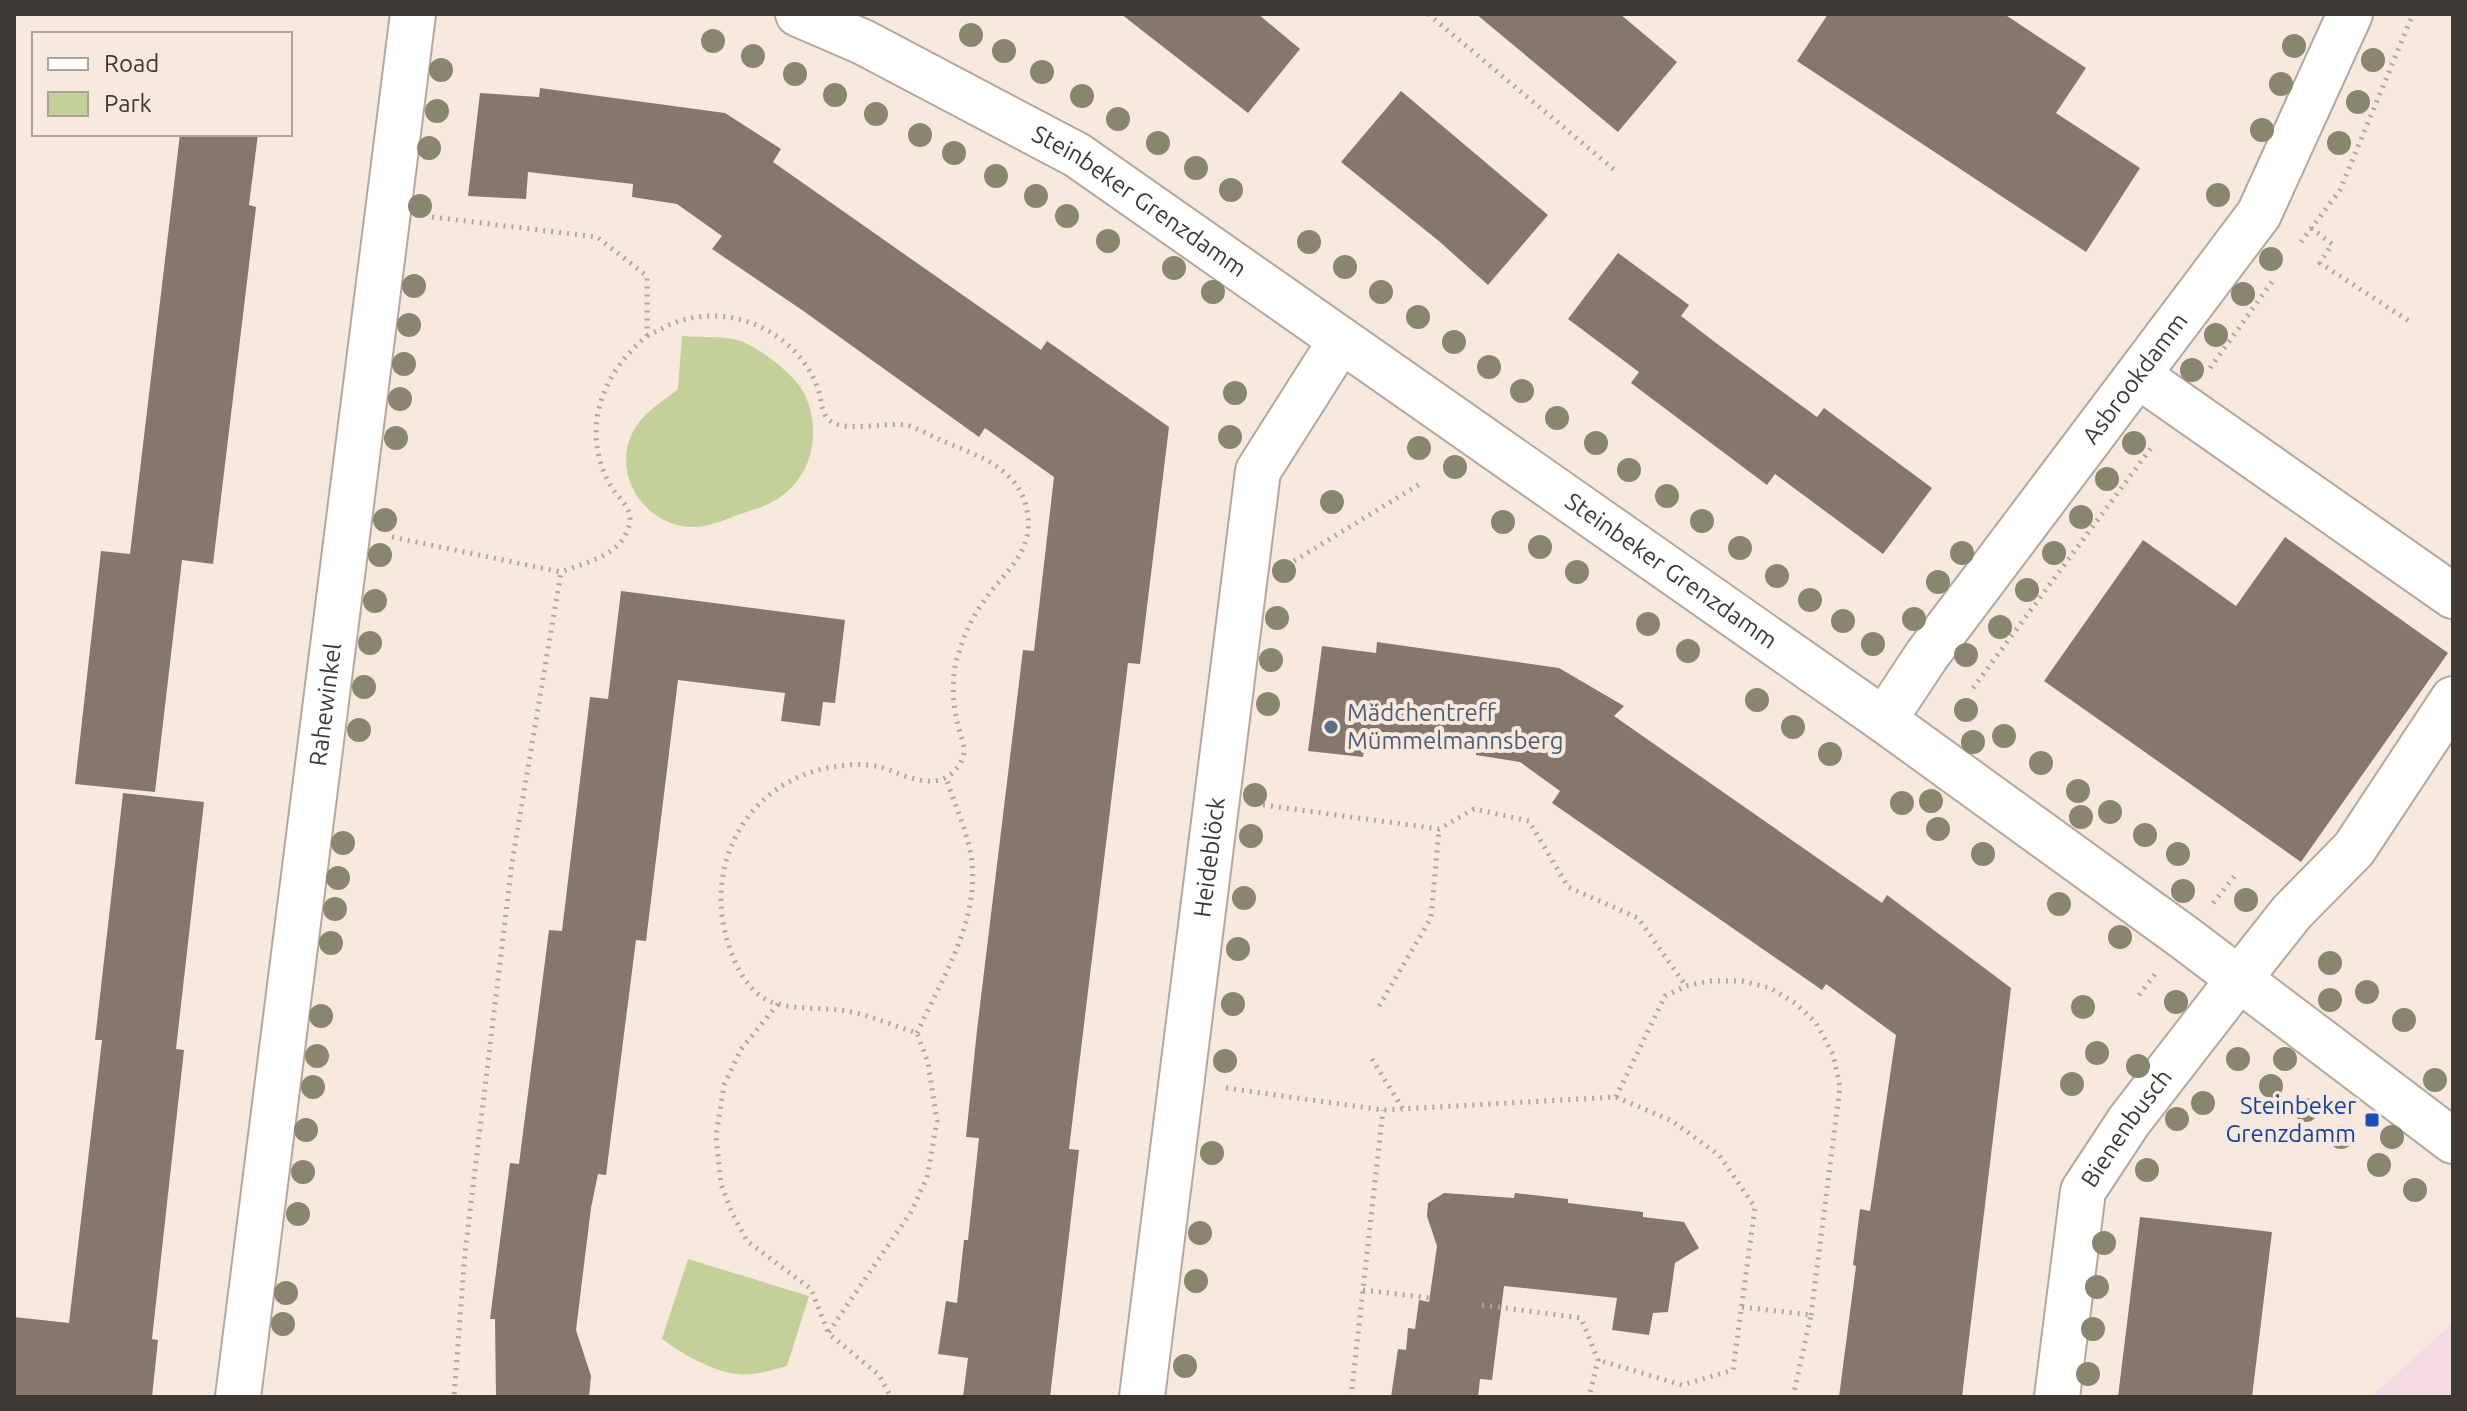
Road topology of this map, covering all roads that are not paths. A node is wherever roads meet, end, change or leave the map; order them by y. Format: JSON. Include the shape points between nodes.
{"nodes":[{"id":1,"x":413,"y":14,"type":"edge"},
{"id":2,"x":798,"y":14,"type":"edge"},
{"id":3,"x":2350,"y":14,"type":"edge"},
{"id":4,"x":873,"y":28,"type":"edge"},
{"id":5,"x":1341,"y":340,"type":"junction"},
{"id":6,"x":2139,"y":376,"type":"junction"},
{"id":7,"x":2453,"y":596,"type":"edge"},
{"id":8,"x":2453,"y":699,"type":"edge"},
{"id":9,"x":1884,"y":720,"type":"junction"},
{"id":10,"x":2239,"y":979,"type":"junction"},
{"id":11,"x":2453,"y":1141,"type":"edge"},
{"id":12,"x":238,"y":1397,"type":"edge"},
{"id":13,"x":1142,"y":1397,"type":"edge"},
{"id":14,"x":2057,"y":1397,"type":"edge"}],
"edges":[{"from":1,"to":12,"type":"street","name":"Rahewinkel"},
{"from":2,"to":4,"type":"street","name":"Steinbeker Grenzdamm"},
{"from":3,"to":6,"type":"street","name":"Asbrookdamm","via":[[2259,214]]},
{"from":4,"to":5,"type":"street","name":"Steinbeker Grenzdamm","via":[[1077,155]]},
{"from":5,"to":9,"type":"street","name":"Steinbeker Grenzdamm"},
{"from":5,"to":13,"type":"street","name":"Heideblöck","via":[[1258,471]]},
{"from":6,"to":7,"type":"street"},
{"from":6,"to":9,"type":"street","name":"Asbrookdamm","via":[[1927,655]]},
{"from":8,"to":10,"type":"street","name":"Bienenbusch","via":[[2354,849],[2292,912]]},
{"from":9,"to":10,"type":"street","name":"Steinbeker Grenzdamm"},
{"from":10,"to":11,"type":"street","name":"Steinbeker Grenzdamm"},
{"from":10,"to":14,"type":"street","name":"Bienenbusch","via":[[2129,1121],[2083,1191]]}]}
